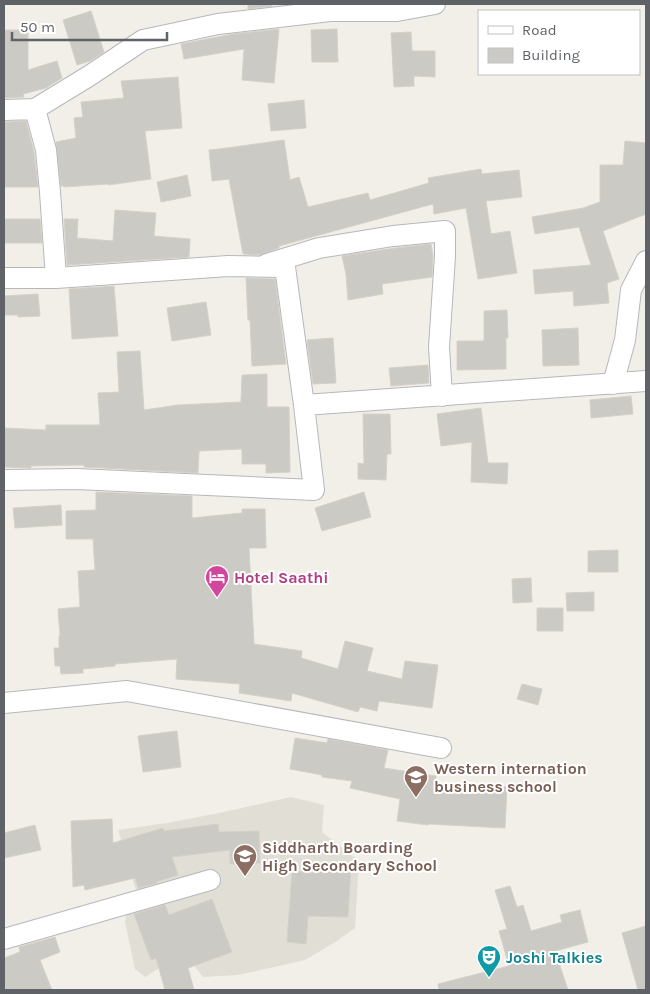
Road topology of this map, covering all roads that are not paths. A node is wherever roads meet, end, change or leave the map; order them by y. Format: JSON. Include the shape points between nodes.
{"nodes":[{"id":1,"x":435,"y":4,"type":"edge"},
{"id":2,"x":35,"y":109,"type":"junction"},
{"id":3,"x":4,"y":110,"type":"edge"},
{"id":4,"x":646,"y":261,"type":"edge"},
{"id":5,"x":259,"y":267,"type":"junction"},
{"id":6,"x":4,"y":278,"type":"edge"},
{"id":7,"x":56,"y":278,"type":"junction"},
{"id":8,"x":646,"y":382,"type":"edge"},
{"id":9,"x":613,"y":384,"type":"junction"},
{"id":10,"x":442,"y":396,"type":"junction"},
{"id":11,"x":304,"y":405,"type":"junction"},
{"id":12,"x":4,"y":480,"type":"edge"},
{"id":13,"x":4,"y":703,"type":"edge"},
{"id":14,"x":441,"y":748,"type":"dead end"},
{"id":15,"x":210,"y":880,"type":"dead end"},
{"id":16,"x":4,"y":939,"type":"edge"}],
"edges":[{"from":1,"to":2,"type":"street","via":[[397,11],[330,11],[218,24],[143,40]]},
{"from":2,"to":3,"type":"street"},
{"from":2,"to":7,"type":"street","via":[[46,150]]},
{"from":4,"to":9,"type":"street","via":[[631,290],[625,340]]},
{"from":5,"to":7,"type":"street","via":[[228,266]]},
{"from":5,"to":10,"type":"street","via":[[319,248],[393,236],[445,232],[439,347]]},
{"from":5,"to":11,"type":"street","via":[[286,267]]},
{"from":6,"to":7,"type":"street"},
{"from":8,"to":9,"type":"street"},
{"from":9,"to":10,"type":"street"},
{"from":10,"to":11,"type":"street"},
{"from":11,"to":12,"type":"street","via":[[314,490],[77,479]]},
{"from":13,"to":14,"type":"street","via":[[127,691]]},
{"from":15,"to":16,"type":"street"}]}
